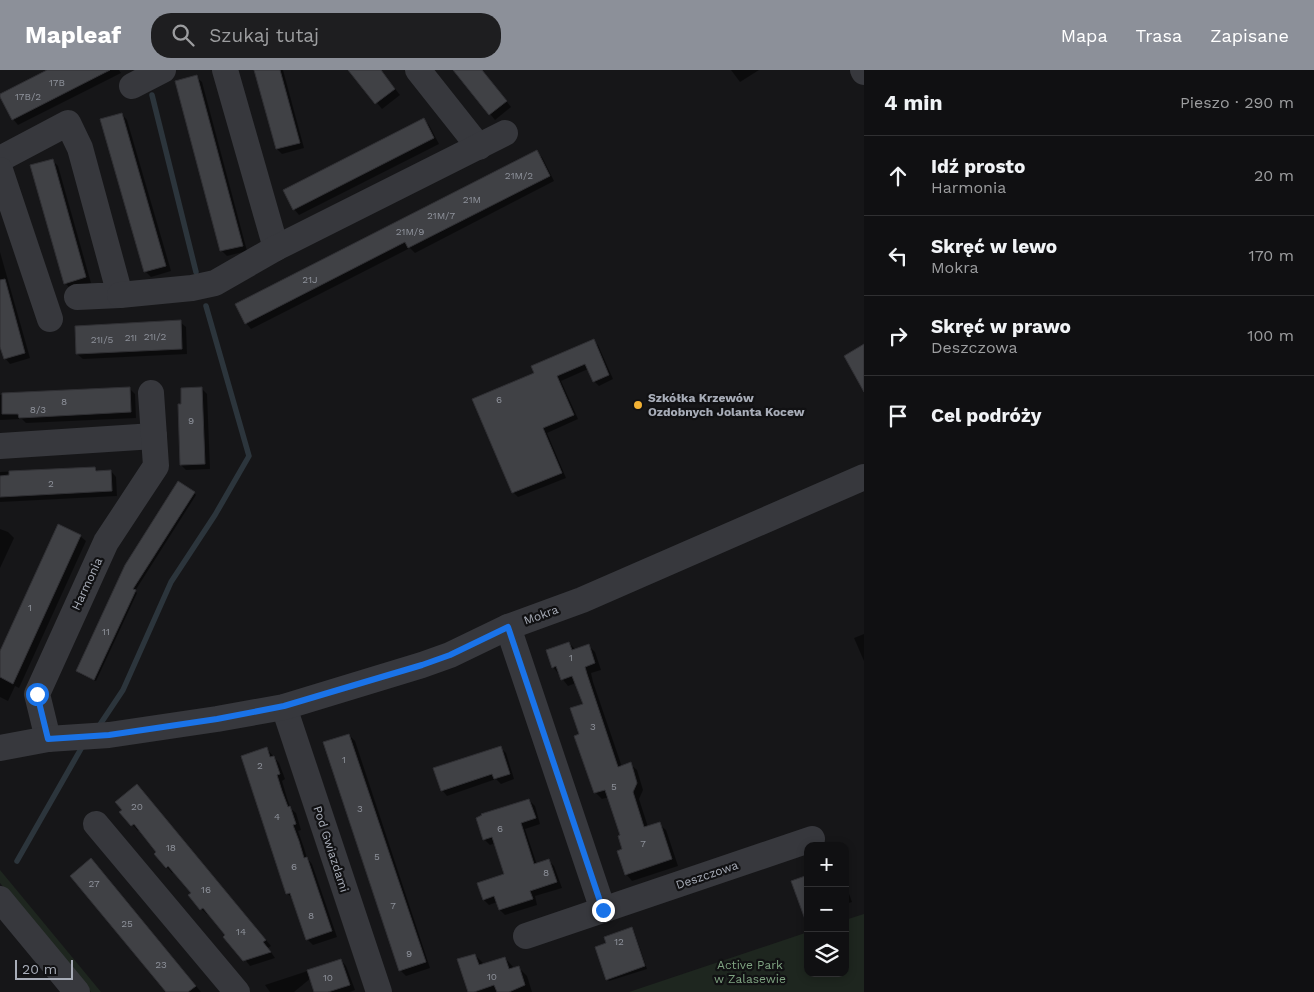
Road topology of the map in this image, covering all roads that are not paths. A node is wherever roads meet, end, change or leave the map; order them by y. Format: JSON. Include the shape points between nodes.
{"nodes":[{"id":1,"x":163,"y":70,"type":"edge"},
{"id":2,"x":225,"y":70,"type":"edge"},
{"id":3,"x":418,"y":70,"type":"edge"},
{"id":4,"x":132,"y":86,"type":"dead end"},
{"id":5,"x":505,"y":133,"type":"dead end"},
{"id":6,"x":479,"y":147,"type":"junction"},
{"id":7,"x":0,"y":160,"type":"edge"},
{"id":8,"x":0,"y":170,"type":"edge"},
{"id":9,"x":276,"y":248,"type":"junction"},
{"id":10,"x":120,"y":295,"type":"junction"},
{"id":11,"x":77,"y":297,"type":"dead end"},
{"id":12,"x":50,"y":319,"type":"dead end"},
{"id":13,"x":151,"y":393,"type":"dead end"},
{"id":14,"x":154,"y":436,"type":"junction"},
{"id":15,"x":0,"y":446,"type":"edge"},
{"id":16,"x":864,"y":477,"type":"edge"},
{"id":17,"x":508,"y":627,"type":"junction"},
{"id":18,"x":284,"y":706,"type":"junction"},
{"id":19,"x":48,"y":739,"type":"junction"},
{"id":20,"x":0,"y":748,"type":"edge"},
{"id":21,"x":96,"y":824,"type":"dead end"},
{"id":22,"x":812,"y":839,"type":"dead end"},
{"id":23,"x":0,"y":899,"type":"edge"},
{"id":24,"x":603,"y":910,"type":"junction"},
{"id":25,"x":526,"y":936,"type":"dead end"},
{"id":26,"x":77,"y":992,"type":"edge"},
{"id":27,"x":236,"y":992,"type":"edge"},
{"id":28,"x":379,"y":992,"type":"edge"}],
"edges":[{"from":1,"to":4,"type":"street"},
{"from":2,"to":9,"type":"street"},
{"from":3,"to":6,"type":"street"},
{"from":5,"to":6,"type":"street"},
{"from":6,"to":9,"type":"street"},
{"from":7,"to":10,"type":"street","via":[[68,123],[80,148]]},
{"from":8,"to":12,"type":"street"},
{"from":9,"to":10,"type":"street","via":[[215,283]]},
{"from":10,"to":11,"type":"street"},
{"from":13,"to":14,"type":"street","name":"Harmonia"},
{"from":14,"to":15,"type":"street"},
{"from":14,"to":19,"type":"street","name":"Harmonia","via":[[156,466],[106,542],[37,694]]},
{"from":16,"to":17,"type":"street","name":"Mokra","via":[[582,600]]},
{"from":17,"to":18,"type":"street","name":"Mokra","via":[[422,665]]},
{"from":17,"to":24,"type":"street"},
{"from":18,"to":19,"type":"street","name":"Mokra","via":[[109,735]]},
{"from":18,"to":28,"type":"street","name":"Pod Gwiazdami"},
{"from":19,"to":20,"type":"street","name":"Mokra"},
{"from":21,"to":27,"type":"street"},
{"from":22,"to":24,"type":"street","name":"Deszczowa"},
{"from":23,"to":26,"type":"street"},
{"from":24,"to":25,"type":"street","name":"Deszczowa"}]}
